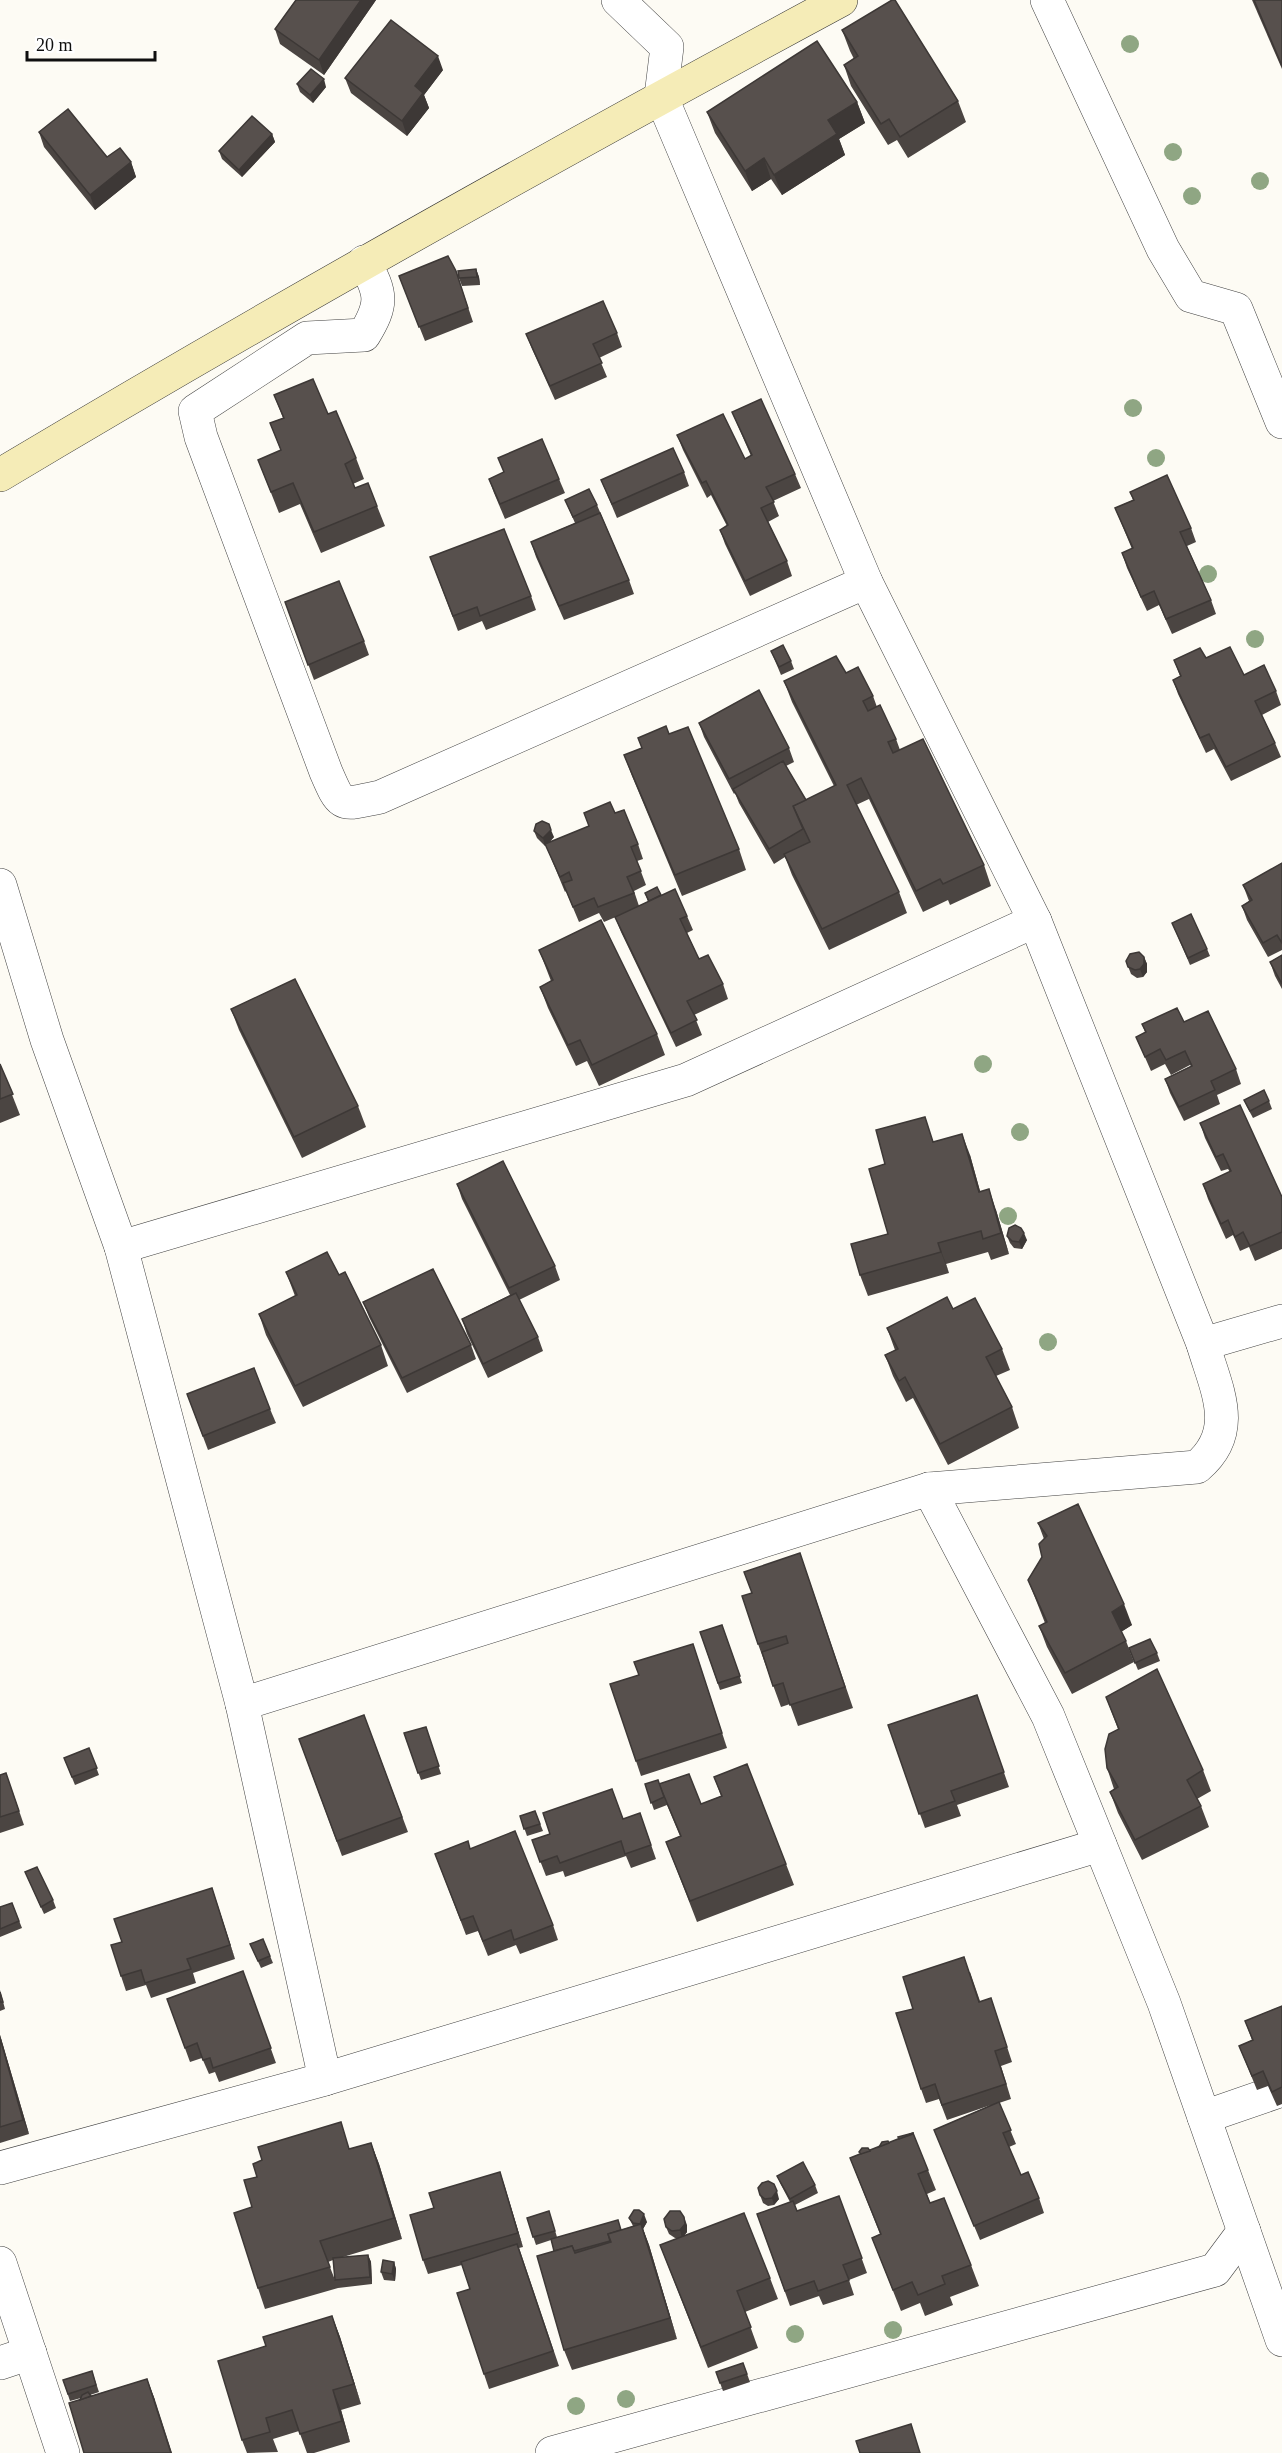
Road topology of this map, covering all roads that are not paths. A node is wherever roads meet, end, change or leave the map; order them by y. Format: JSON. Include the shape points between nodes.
{"nodes":[{"id":1,"x":618,"y":0,"type":"edge"},
{"id":2,"x":841,"y":0,"type":"edge"},
{"id":3,"x":1047,"y":0,"type":"edge"},
{"id":4,"x":662,"y":96,"type":"junction"},
{"id":5,"x":364,"y":262,"type":"junction"},
{"id":6,"x":1282,"y":422,"type":"edge"},
{"id":7,"x":0,"y":475,"type":"edge"},
{"id":8,"x":866,"y":582,"type":"junction"},
{"id":9,"x":0,"y":885,"type":"edge"},
{"id":10,"x":1035,"y":921,"type":"junction"},
{"id":11,"x":121,"y":1247,"type":"junction"},
{"id":12,"x":1282,"y":1322,"type":"edge"},
{"id":13,"x":1203,"y":1344,"type":"junction"},
{"id":14,"x":929,"y":1489,"type":"junction"},
{"id":15,"x":242,"y":1704,"type":"junction"},
{"id":16,"x":1100,"y":1845,"type":"junction"},
{"id":17,"x":325,"y":2079,"type":"junction"},
{"id":18,"x":1282,"y":2090,"type":"edge"},
{"id":19,"x":1204,"y":2117,"type":"junction"},
{"id":20,"x":0,"y":2168,"type":"edge"},
{"id":21,"x":1244,"y":2231,"type":"junction"},
{"id":22,"x":0,"y":2263,"type":"edge"},
{"id":23,"x":1282,"y":2340,"type":"edge"},
{"id":24,"x":15,"y":2358,"type":"edge"},
{"id":25,"x":63,"y":2453,"type":"edge"},
{"id":26,"x":552,"y":2453,"type":"edge"}],
"edges":[{"from":1,"to":4,"type":"street","via":[[666,47]]},
{"from":2,"to":4,"type":"street"},
{"from":3,"to":6,"type":"street","via":[[1163,249],[1191,296],[1236,309]]},
{"from":4,"to":5,"type":"street"},
{"from":4,"to":8,"type":"street"},
{"from":5,"to":7,"type":"street"},
{"from":5,"to":8,"type":"street","via":[[377,285],[377,314],[364,335],[307,338],[195,411],[201,437],[326,772],[342,802],[380,797]]},
{"from":8,"to":10,"type":"street"},
{"from":9,"to":11,"type":"street","via":[[47,1040]]},
{"from":10,"to":11,"type":"street","via":[[686,1080]]},
{"from":10,"to":13,"type":"street"},
{"from":11,"to":15,"type":"street"},
{"from":12,"to":13,"type":"street"},
{"from":13,"to":14,"type":"street","via":[[1223,1413],[1215,1446],[1197,1467]]},
{"from":14,"to":15,"type":"street"},
{"from":14,"to":16,"type":"street","via":[[1048,1716]]},
{"from":15,"to":17,"type":"street"},
{"from":16,"to":17,"type":"street"},
{"from":16,"to":19,"type":"street","via":[[1164,2003]]},
{"from":17,"to":20,"type":"street"},
{"from":18,"to":19,"type":"street"},
{"from":19,"to":21,"type":"street"},
{"from":21,"to":23,"type":"street"},
{"from":21,"to":26,"type":"street","via":[[1215,2270]]},
{"from":22,"to":24,"type":"street"},
{"from":24,"to":25,"type":"street"}]}
